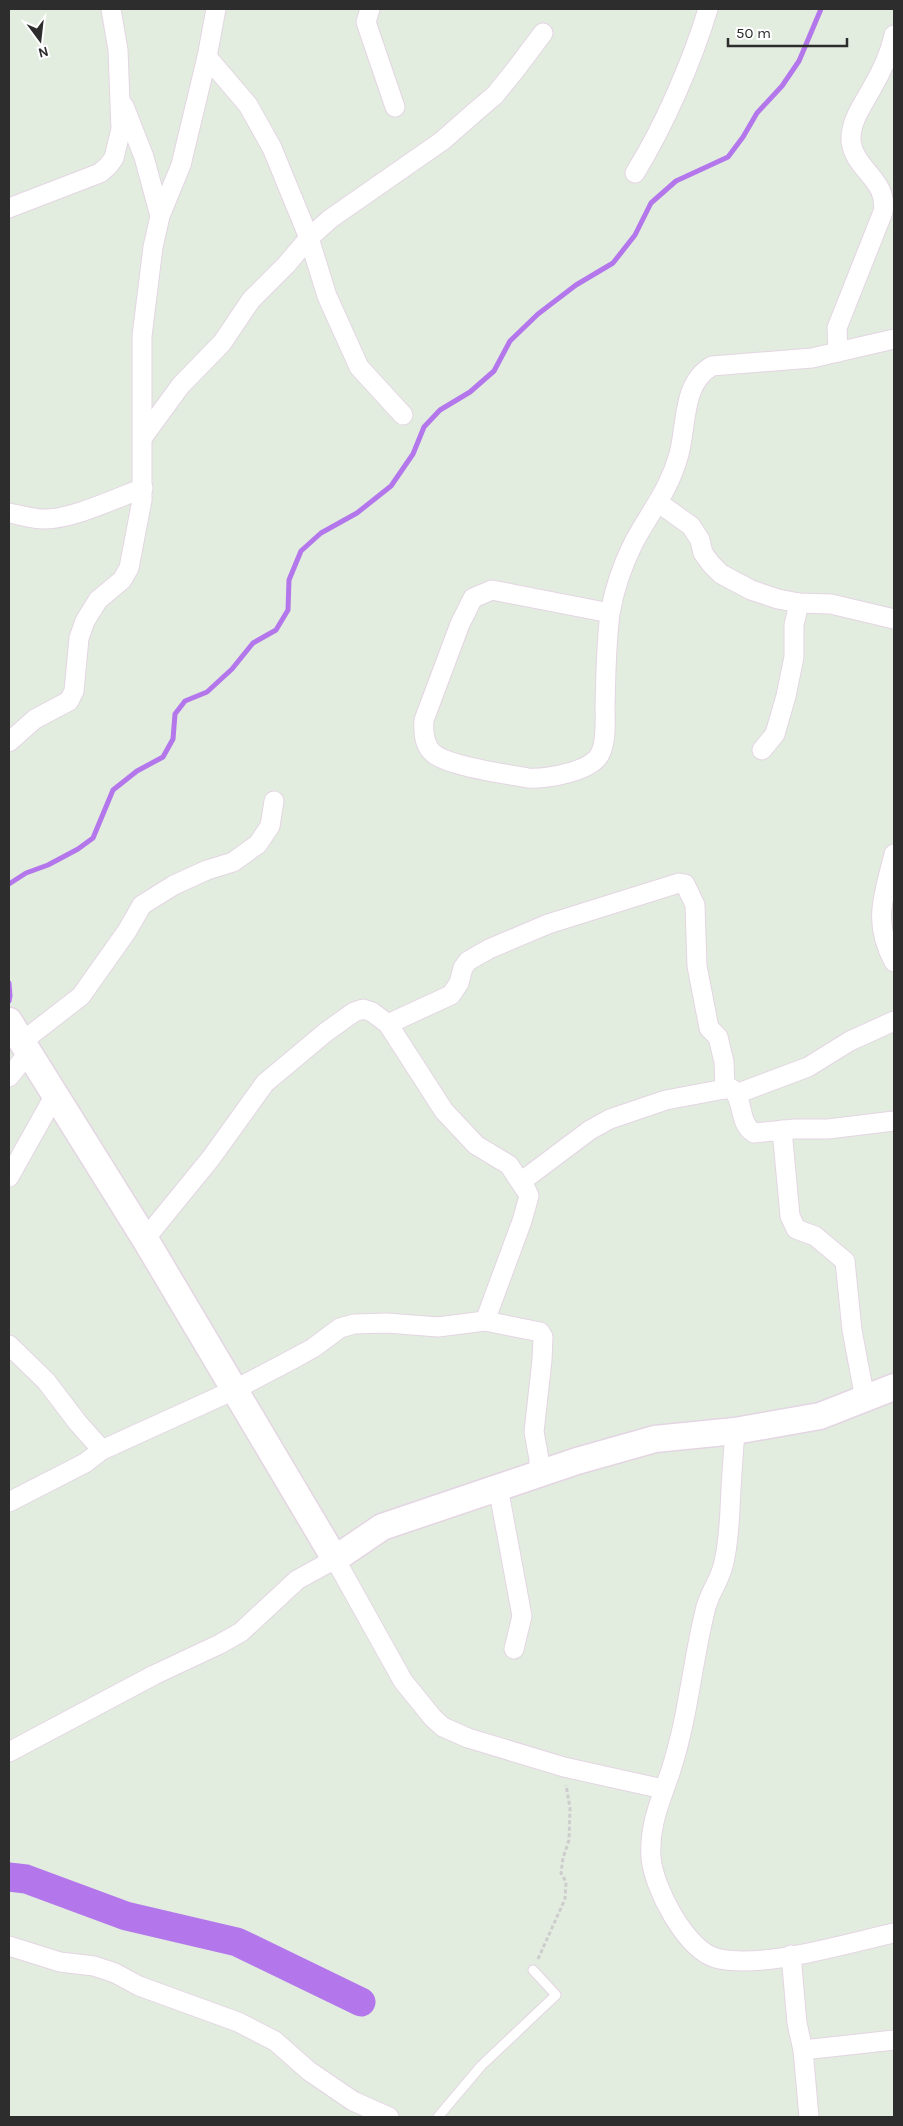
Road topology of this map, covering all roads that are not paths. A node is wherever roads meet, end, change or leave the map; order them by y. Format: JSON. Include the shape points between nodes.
{"nodes":[{"id":1,"x":111,"y":9,"type":"edge"},
{"id":2,"x":216,"y":9,"type":"edge"},
{"id":3,"x":370,"y":9,"type":"edge"},
{"id":4,"x":708,"y":9,"type":"edge"},
{"id":5,"x":543,"y":33,"type":"dead end"},
{"id":6,"x":894,"y":35,"type":"edge"},
{"id":7,"x":207,"y":56,"type":"junction"},
{"id":8,"x":119,"y":92,"type":"junction"},
{"id":9,"x":395,"y":107,"type":"dead end"},
{"id":10,"x":635,"y":174,"type":"dead end"},
{"id":11,"x":9,"y":208,"type":"edge"},
{"id":12,"x":160,"y":216,"type":"junction"},
{"id":13,"x":308,"y":238,"type":"junction"},
{"id":14,"x":894,"y":339,"type":"edge"},
{"id":15,"x":838,"y":352,"type":"junction"},
{"id":16,"x":403,"y":415,"type":"dead end"},
{"id":17,"x":143,"y":437,"type":"junction"},
{"id":18,"x":143,"y":488,"type":"junction"},
{"id":19,"x":659,"y":503,"type":"junction"},
{"id":20,"x":9,"y":513,"type":"edge"},
{"id":21,"x":799,"y":603,"type":"junction"},
{"id":22,"x":610,"y":613,"type":"junction"},
{"id":23,"x":894,"y":619,"type":"edge"},
{"id":24,"x":9,"y":742,"type":"edge"},
{"id":25,"x":762,"y":750,"type":"dead end"},
{"id":26,"x":274,"y":801,"type":"dead end"},
{"id":27,"x":894,"y":854,"type":"edge"},
{"id":28,"x":894,"y":962,"type":"edge"},
{"id":29,"x":894,"y":1021,"type":"edge"},
{"id":30,"x":388,"y":1024,"type":"junction"},
{"id":31,"x":21,"y":1038,"type":"edge"},
{"id":32,"x":9,"y":1077,"type":"edge"},
{"id":33,"x":730,"y":1092,"type":"junction"},
{"id":34,"x":56,"y":1095,"type":"junction"},
{"id":35,"x":894,"y":1121,"type":"edge"},
{"id":36,"x":782,"y":1130,"type":"junction"},
{"id":37,"x":9,"y":1177,"type":"edge"},
{"id":38,"x":529,"y":1196,"type":"junction"},
{"id":39,"x":145,"y":1239,"type":"junction"},
{"id":40,"x":485,"y":1321,"type":"junction"},
{"id":41,"x":9,"y":1346,"type":"edge"},
{"id":42,"x":894,"y":1387,"type":"edge"},
{"id":43,"x":234,"y":1390,"type":"junction"},
{"id":44,"x":865,"y":1399,"type":"junction"},
{"id":45,"x":734,"y":1431,"type":"junction"},
{"id":46,"x":102,"y":1450,"type":"junction"},
{"id":47,"x":539,"y":1473,"type":"junction"},
{"id":48,"x":498,"y":1486,"type":"junction"},
{"id":49,"x":9,"y":1502,"type":"edge"},
{"id":50,"x":335,"y":1560,"type":"junction"},
{"id":51,"x":514,"y":1649,"type":"dead end"},
{"id":52,"x":9,"y":1752,"type":"edge"},
{"id":53,"x":663,"y":1789,"type":"junction"},
{"id":54,"x":894,"y":1933,"type":"edge"},
{"id":55,"x":9,"y":1946,"type":"edge"},
{"id":56,"x":792,"y":1955,"type":"junction"},
{"id":57,"x":533,"y":1970,"type":"road end"},
{"id":58,"x":894,"y":2040,"type":"edge"},
{"id":59,"x":803,"y":2050,"type":"junction"},
{"id":60,"x":386,"y":2117,"type":"edge"},
{"id":61,"x":438,"y":2117,"type":"edge"},
{"id":62,"x":809,"y":2117,"type":"edge"}],
"edges":[{"from":1,"to":8,"type":"street","via":[[117,42]]},
{"from":2,"to":7,"type":"street"},
{"from":3,"to":9,"type":"street","via":[[366,22]]},
{"from":4,"to":10,"type":"street","via":[[686,70]]},
{"from":5,"to":13,"type":"street","via":[[495,95],[476,112],[442,141]]},
{"from":6,"to":15,"type":"street","via":[[892,48],[852,127],[855,156],[878,185],[885,203],[837,328]]},
{"from":7,"to":12,"type":"street","via":[[181,165]]},
{"from":7,"to":13,"type":"street","via":[[255,116],[272,148]]},
{"from":8,"to":11,"type":"street","via":[[120,139],[108,166],[100,173]]},
{"from":8,"to":12,"type":"street","via":[[144,157]]},
{"from":12,"to":17,"type":"street","via":[[142,336]]},
{"from":13,"to":16,"type":"street","via":[[327,296],[360,367]]},
{"from":13,"to":17,"type":"street","via":[[251,300],[222,343],[180,384]]},
{"from":14,"to":15,"type":"street"},
{"from":15,"to":19,"type":"street","via":[[812,358],[712,366],[702,371],[691,392],[679,454]]},
{"from":17,"to":18,"type":"street"},
{"from":18,"to":20,"type":"street","via":[[88,510],[52,519]]},
{"from":18,"to":24,"type":"street","via":[[129,568],[122,580],[98,600],[85,621],[79,638],[74,691],[69,701],[35,719]]},
{"from":19,"to":21,"type":"street","via":[[691,526],[700,540],[703,553],[721,574],[751,590]]},
{"from":19,"to":22,"type":"street","via":[[624,564]]},
{"from":21,"to":23,"type":"street","via":[[831,604]]},
{"from":21,"to":25,"type":"street","via":[[794,625],[794,657],[786,696],[775,734]]},
{"from":22,"to":22,"type":"street","via":[[492,590],[472,598],[424,720],[423,731],[432,752],[449,761],[528,778],[551,776],[591,764],[602,752]]},
{"from":26,"to":31,"type":"street","via":[[270,826],[258,844],[234,862],[174,885],[142,905],[128,931],[81,996]]},
{"from":27,"to":28,"type":"street","via":[[881,907],[881,929]]},
{"from":29,"to":33,"type":"street","via":[[850,1041],[808,1067]]},
{"from":30,"to":33,"type":"street","via":[[451,995],[468,960],[490,949],[548,924],[679,883],[685,884],[695,905],[696,966],[709,1028],[718,1037]]},
{"from":30,"to":38,"type":"street","via":[[444,1111],[476,1145],[509,1165]]},
{"from":30,"to":39,"type":"street","via":[[372,1012],[363,1009],[354,1012],[265,1083],[222,1145]]},
{"from":31,"to":32,"type":"street"},
{"from":31,"to":34,"type":"street"},
{"from":33,"to":36,"type":"street","via":[[749,1130],[764,1134]]},
{"from":33,"to":38,"type":"street","via":[[666,1100],[610,1119],[590,1130],[522,1181]]},
{"from":34,"to":37,"type":"street"},
{"from":34,"to":39,"type":"street"},
{"from":35,"to":36,"type":"street","via":[[828,1130]]},
{"from":36,"to":44,"type":"street","via":[[790,1216],[796,1229],[815,1236],[845,1261],[852,1330]]},
{"from":38,"to":40,"type":"street"},
{"from":39,"to":43,"type":"street"},
{"from":40,"to":43,"type":"street","via":[[438,1327],[354,1324],[340,1328],[313,1348]]},
{"from":40,"to":47,"type":"street","via":[[540,1332],[543,1337],[534,1432]]},
{"from":41,"to":46,"type":"street","via":[[46,1381]]},
{"from":42,"to":44,"type":"street"},
{"from":43,"to":46,"type":"street"},
{"from":43,"to":50,"type":"street"},
{"from":44,"to":45,"type":"street","via":[[820,1416]]},
{"from":45,"to":47,"type":"street","via":[[655,1439]]},
{"from":45,"to":53,"type":"street","via":[[729,1533],[723,1566],[705,1609],[685,1714]]},
{"from":46,"to":49,"type":"street","via":[[85,1463]]},
{"from":47,"to":48,"type":"street"},
{"from":48,"to":50,"type":"street","via":[[382,1527]]},
{"from":48,"to":51,"type":"street","via":[[522,1616]]},
{"from":50,"to":52,"type":"street","via":[[297,1580],[240,1632],[220,1644]]},
{"from":50,"to":53,"type":"street","via":[[393,1665],[433,1718],[451,1732],[564,1767]]},
{"from":53,"to":56,"type":"street","via":[[656,1808],[651,1858],[662,1896],[687,1935],[714,1958],[766,1960]]},
{"from":54,"to":56,"type":"street"},
{"from":55,"to":60,"type":"street","via":[[60,1962],[94,1966],[238,2022],[275,2041],[309,2071],[353,2101]]},
{"from":56,"to":59,"type":"street","via":[[796,2023]]},
{"from":57,"to":61,"type":"lane","via":[[556,1995],[481,2066]]},
{"from":58,"to":59,"type":"street"},
{"from":59,"to":62,"type":"street"}]}
